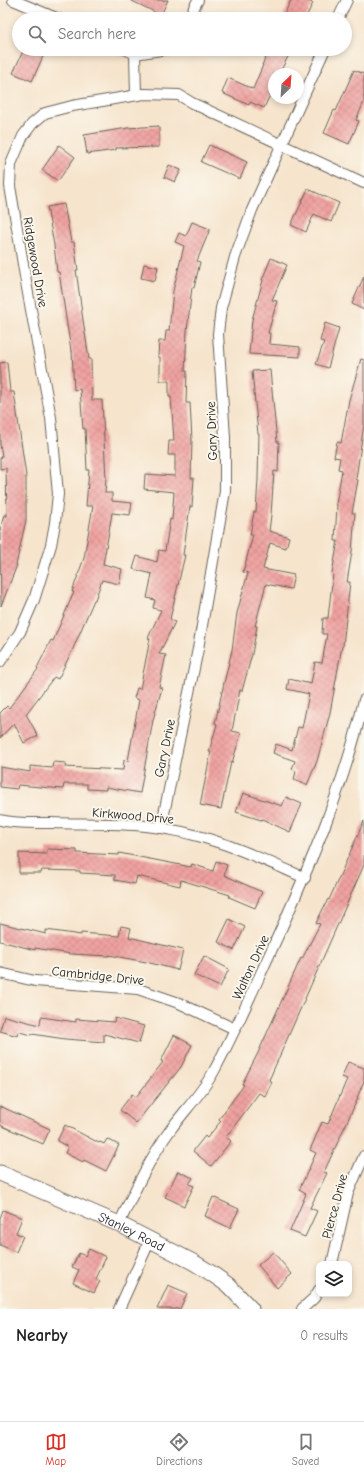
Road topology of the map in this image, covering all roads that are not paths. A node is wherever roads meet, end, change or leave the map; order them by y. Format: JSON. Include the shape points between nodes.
{"nodes":[{"id":1,"x":13,"y":0,"type":"edge"},
{"id":2,"x":198,"y":0,"type":"edge"},
{"id":3,"x":347,"y":0,"type":"edge"},
{"id":4,"x":42,"y":12,"type":"edge"},
{"id":5,"x":192,"y":12,"type":"edge"},
{"id":6,"x":341,"y":12,"type":"edge"},
{"id":7,"x":135,"y":56,"type":"edge"},
{"id":8,"x":322,"y":56,"type":"edge"},
{"id":9,"x":136,"y":95,"type":"junction"},
{"id":10,"x":281,"y":144,"type":"junction"},
{"id":11,"x":364,"y":183,"type":"edge"},
{"id":12,"x":0,"y":662,"type":"edge"},
{"id":13,"x":364,"y":700,"type":"edge"},
{"id":14,"x":0,"y":820,"type":"edge"},
{"id":15,"x":161,"y":828,"type":"junction"},
{"id":16,"x":305,"y":878,"type":"junction"},
{"id":17,"x":0,"y":973,"type":"edge"},
{"id":18,"x":235,"y":1029,"type":"junction"},
{"id":19,"x":364,"y":1156,"type":"edge"},
{"id":20,"x":0,"y":1172,"type":"edge"},
{"id":21,"x":119,"y":1224,"type":"junction"},
{"id":22,"x":150,"y":1240,"type":"junction"},
{"id":23,"x":333,"y":1261,"type":"edge"},
{"id":24,"x":316,"y":1295,"type":"edge"},
{"id":25,"x":119,"y":1309,"type":"edge"},
{"id":26,"x":251,"y":1309,"type":"edge"},
{"id":27,"x":302,"y":1309,"type":"edge"}],
"edges":[{"from":1,"to":4,"type":"street"},
{"from":2,"to":5,"type":"street"},
{"from":3,"to":6,"type":"street"},
{"from":7,"to":9,"type":"street"},
{"from":8,"to":10,"type":"street","name":"Gary Drive"},
{"from":9,"to":10,"type":"street","name":"Ridgewood Drive","via":[[180,95]]},
{"from":9,"to":12,"type":"street","name":"Ridgewood Drive","via":[[45,113],[23,136],[11,164],[10,186],[51,418],[58,494],[56,523],[34,600],[20,632]]},
{"from":10,"to":11,"type":"street","name":"Ridgewood Drive"},
{"from":10,"to":15,"type":"street","name":"Gary Drive","via":[[252,210],[235,257],[221,308],[218,334],[225,437],[224,491],[198,649]]},
{"from":13,"to":16,"type":"street","name":"Walton Drive","via":[[341,784]]},
{"from":14,"to":15,"type":"street","name":"Kirkwood Drive"},
{"from":15,"to":16,"type":"street","name":"Kirkwood Drive","via":[[213,840]]},
{"from":16,"to":18,"type":"street","name":"Walton Drive"},
{"from":17,"to":18,"type":"street","name":"Cambridge Drive","via":[[35,982],[138,989],[179,1003]]},
{"from":18,"to":21,"type":"street","name":"Walton Drive","via":[[198,1096],[170,1130],[144,1172]]},
{"from":19,"to":23,"type":"street","name":"Pierce Drive","via":[[348,1193]]},
{"from":20,"to":21,"type":"street","name":"Stanley Road"},
{"from":21,"to":22,"type":"street","name":"Stanley Road"},
{"from":22,"to":25,"type":"street"},
{"from":22,"to":26,"type":"street","name":"Stanley Road","via":[[211,1273],[228,1285]]},
{"from":24,"to":27,"type":"street"}]}
